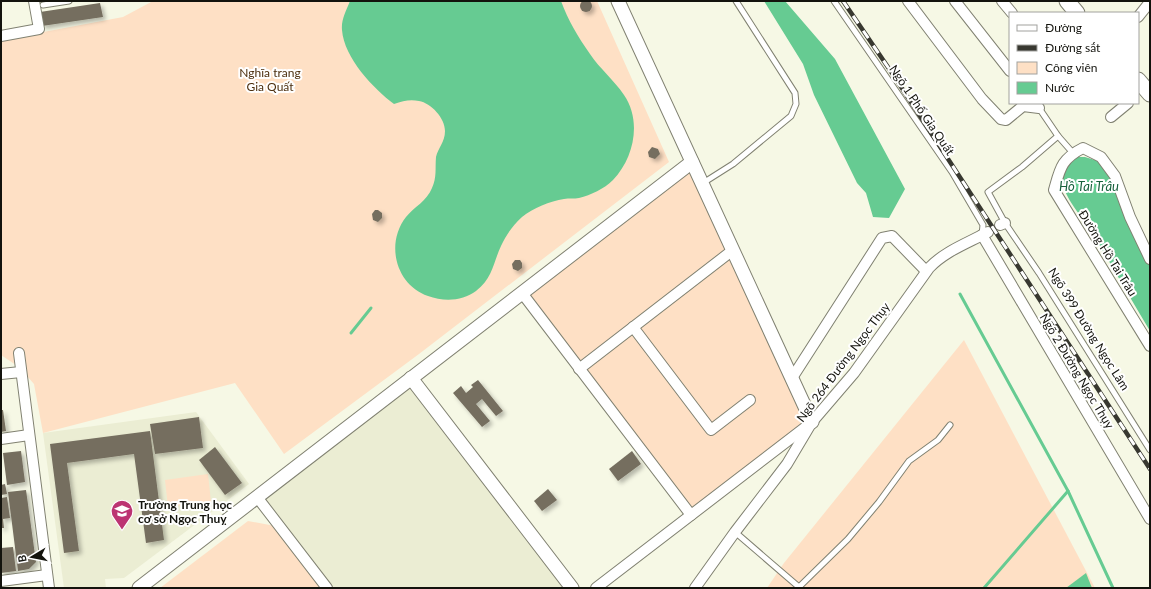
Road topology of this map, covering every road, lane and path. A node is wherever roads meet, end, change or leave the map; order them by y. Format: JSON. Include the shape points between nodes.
{"nodes":[{"id":1,"x":69,"y":1,"type":"edge"},
{"id":2,"x":618,"y":1,"type":"edge"},
{"id":3,"x":736,"y":1,"type":"edge"},
{"id":4,"x":834,"y":1,"type":"edge"},
{"id":5,"x":908,"y":1,"type":"edge"},
{"id":6,"x":955,"y":1,"type":"edge"},
{"id":7,"x":1002,"y":1,"type":"edge"},
{"id":8,"x":1067,"y":1,"type":"edge"},
{"id":9,"x":1078,"y":1,"type":"edge"},
{"id":10,"x":1150,"y":2,"type":"edge"},
{"id":11,"x":39,"y":3,"type":"edge"},
{"id":12,"x":1011,"y":12,"type":"edge"},
{"id":13,"x":1076,"y":12,"type":"edge"},
{"id":14,"x":1077,"y":12,"type":"edge"},
{"id":15,"x":1139,"y":16,"type":"edge"},
{"id":16,"x":1,"y":36,"type":"edge"},
{"id":17,"x":1009,"y":70,"type":"edge"},
{"id":18,"x":1127,"y":104,"type":"edge"},
{"id":19,"x":1040,"y":105,"type":"edge"},
{"id":20,"x":1111,"y":117,"type":"dead end"},
{"id":21,"x":1058,"y":136,"type":"junction"},
{"id":22,"x":1073,"y":153,"type":"junction"},
{"id":23,"x":692,"y":162,"type":"junction"},
{"id":24,"x":702,"y":184,"type":"junction"},
{"id":25,"x":985,"y":233,"type":"junction"},
{"id":26,"x":732,"y":250,"type":"junction"},
{"id":27,"x":1150,"y":259,"type":"edge"},
{"id":28,"x":926,"y":271,"type":"junction"},
{"id":29,"x":522,"y":294,"type":"junction"},
{"id":30,"x":633,"y":327,"type":"junction"},
{"id":31,"x":1150,"y":346,"type":"edge"},
{"id":32,"x":19,"y":353,"type":"dead end"},
{"id":33,"x":579,"y":369,"type":"junction"},
{"id":34,"x":21,"y":372,"type":"junction"},
{"id":35,"x":1,"y":374,"type":"edge"},
{"id":36,"x":412,"y":378,"type":"junction"},
{"id":37,"x":792,"y":378,"type":"junction"},
{"id":38,"x":750,"y":400,"type":"dead end"},
{"id":39,"x":812,"y":422,"type":"junction"},
{"id":40,"x":950,"y":425,"type":"dead end"},
{"id":41,"x":29,"y":435,"type":"junction"},
{"id":42,"x":1,"y":439,"type":"edge"},
{"id":43,"x":1150,"y":450,"type":"edge"},
{"id":44,"x":257,"y":497,"type":"junction"},
{"id":45,"x":691,"y":515,"type":"junction"},
{"id":46,"x":1150,"y":519,"type":"edge"},
{"id":47,"x":735,"y":532,"type":"junction"},
{"id":48,"x":47,"y":575,"type":"junction"},
{"id":49,"x":1,"y":581,"type":"edge"},
{"id":50,"x":49,"y":588,"type":"edge"},
{"id":51,"x":139,"y":588,"type":"edge"},
{"id":52,"x":327,"y":588,"type":"edge"},
{"id":53,"x":572,"y":588,"type":"edge"},
{"id":54,"x":596,"y":588,"type":"edge"},
{"id":55,"x":695,"y":588,"type":"edge"},
{"id":56,"x":799,"y":588,"type":"edge"}],
"edges":[{"from":1,"to":11,"type":"lane"},
{"from":2,"to":23,"type":"street"},
{"from":3,"to":24,"type":"lane","via":[[795,92],[796,104],[791,116],[733,164]]},
{"from":4,"to":25,"type":"lane","name":"Ngõ 1 Phố Gia Quất","via":[[952,172],[983,224]]},
{"from":5,"to":19,"type":"street","via":[[982,99],[1001,119],[1006,120],[1023,106]]},
{"from":6,"to":17,"type":"street"},
{"from":7,"to":12,"type":"street"},
{"from":8,"to":13,"type":"main road"},
{"from":9,"to":14,"type":"street"},
{"from":10,"to":15,"type":"street"},
{"from":11,"to":16,"type":"street","via":[[39,29]]},
{"from":18,"to":20,"type":"street"},
{"from":19,"to":21,"type":"lane"},
{"from":21,"to":22,"type":"lane"},
{"from":21,"to":43,"type":"lane","name":"Ngõ 399 Đường Ngọc Lâm","via":[[988,192],[1003,224],[1039,273]]},
{"from":22,"to":27,"type":"street","via":[[1083,148],[1101,157],[1115,176],[1130,217]]},
{"from":22,"to":31,"type":"street","name":"Đường Hồ Tai Trâu","via":[[1060,168],[1054,190]]},
{"from":23,"to":24,"type":"street"},
{"from":23,"to":29,"type":"street"},
{"from":24,"to":26,"type":"street"},
{"from":25,"to":28,"type":"street","name":"Ngõ 264 Đường Ngọc Thụy","via":[[936,260]]},
{"from":25,"to":46,"type":"street","name":"Ngõ 2 Đường Ngọc Thụy"},
{"from":26,"to":30,"type":"street"},
{"from":26,"to":37,"type":"street"},
{"from":28,"to":37,"type":"street","via":[[892,236],[882,238]]},
{"from":28,"to":39,"type":"street","name":"Ngõ 264 Đường Ngọc Thụy","via":[[854,373]]},
{"from":29,"to":33,"type":"street"},
{"from":29,"to":36,"type":"street"},
{"from":30,"to":33,"type":"street"},
{"from":30,"to":38,"type":"street","via":[[711,430]]},
{"from":32,"to":34,"type":"street"},
{"from":33,"to":45,"type":"street"},
{"from":34,"to":35,"type":"street"},
{"from":34,"to":41,"type":"street"},
{"from":36,"to":44,"type":"street"},
{"from":36,"to":53,"type":"street"},
{"from":37,"to":39,"type":"street"},
{"from":39,"to":45,"type":"street"},
{"from":39,"to":47,"type":"street","name":"Ngõ 264 Đường Ngọc Thụy","via":[[787,464]]},
{"from":40,"to":56,"type":"lane","via":[[938,440],[909,461],[848,539]]},
{"from":41,"to":42,"type":"street"},
{"from":41,"to":48,"type":"street"},
{"from":44,"to":51,"type":"street"},
{"from":44,"to":52,"type":"street"},
{"from":45,"to":54,"type":"street"},
{"from":47,"to":55,"type":"street","name":"Ngõ 264 Đường Ngọc Thụy"},
{"from":47,"to":56,"type":"lane"},
{"from":48,"to":49,"type":"street"},
{"from":48,"to":50,"type":"street"}]}
